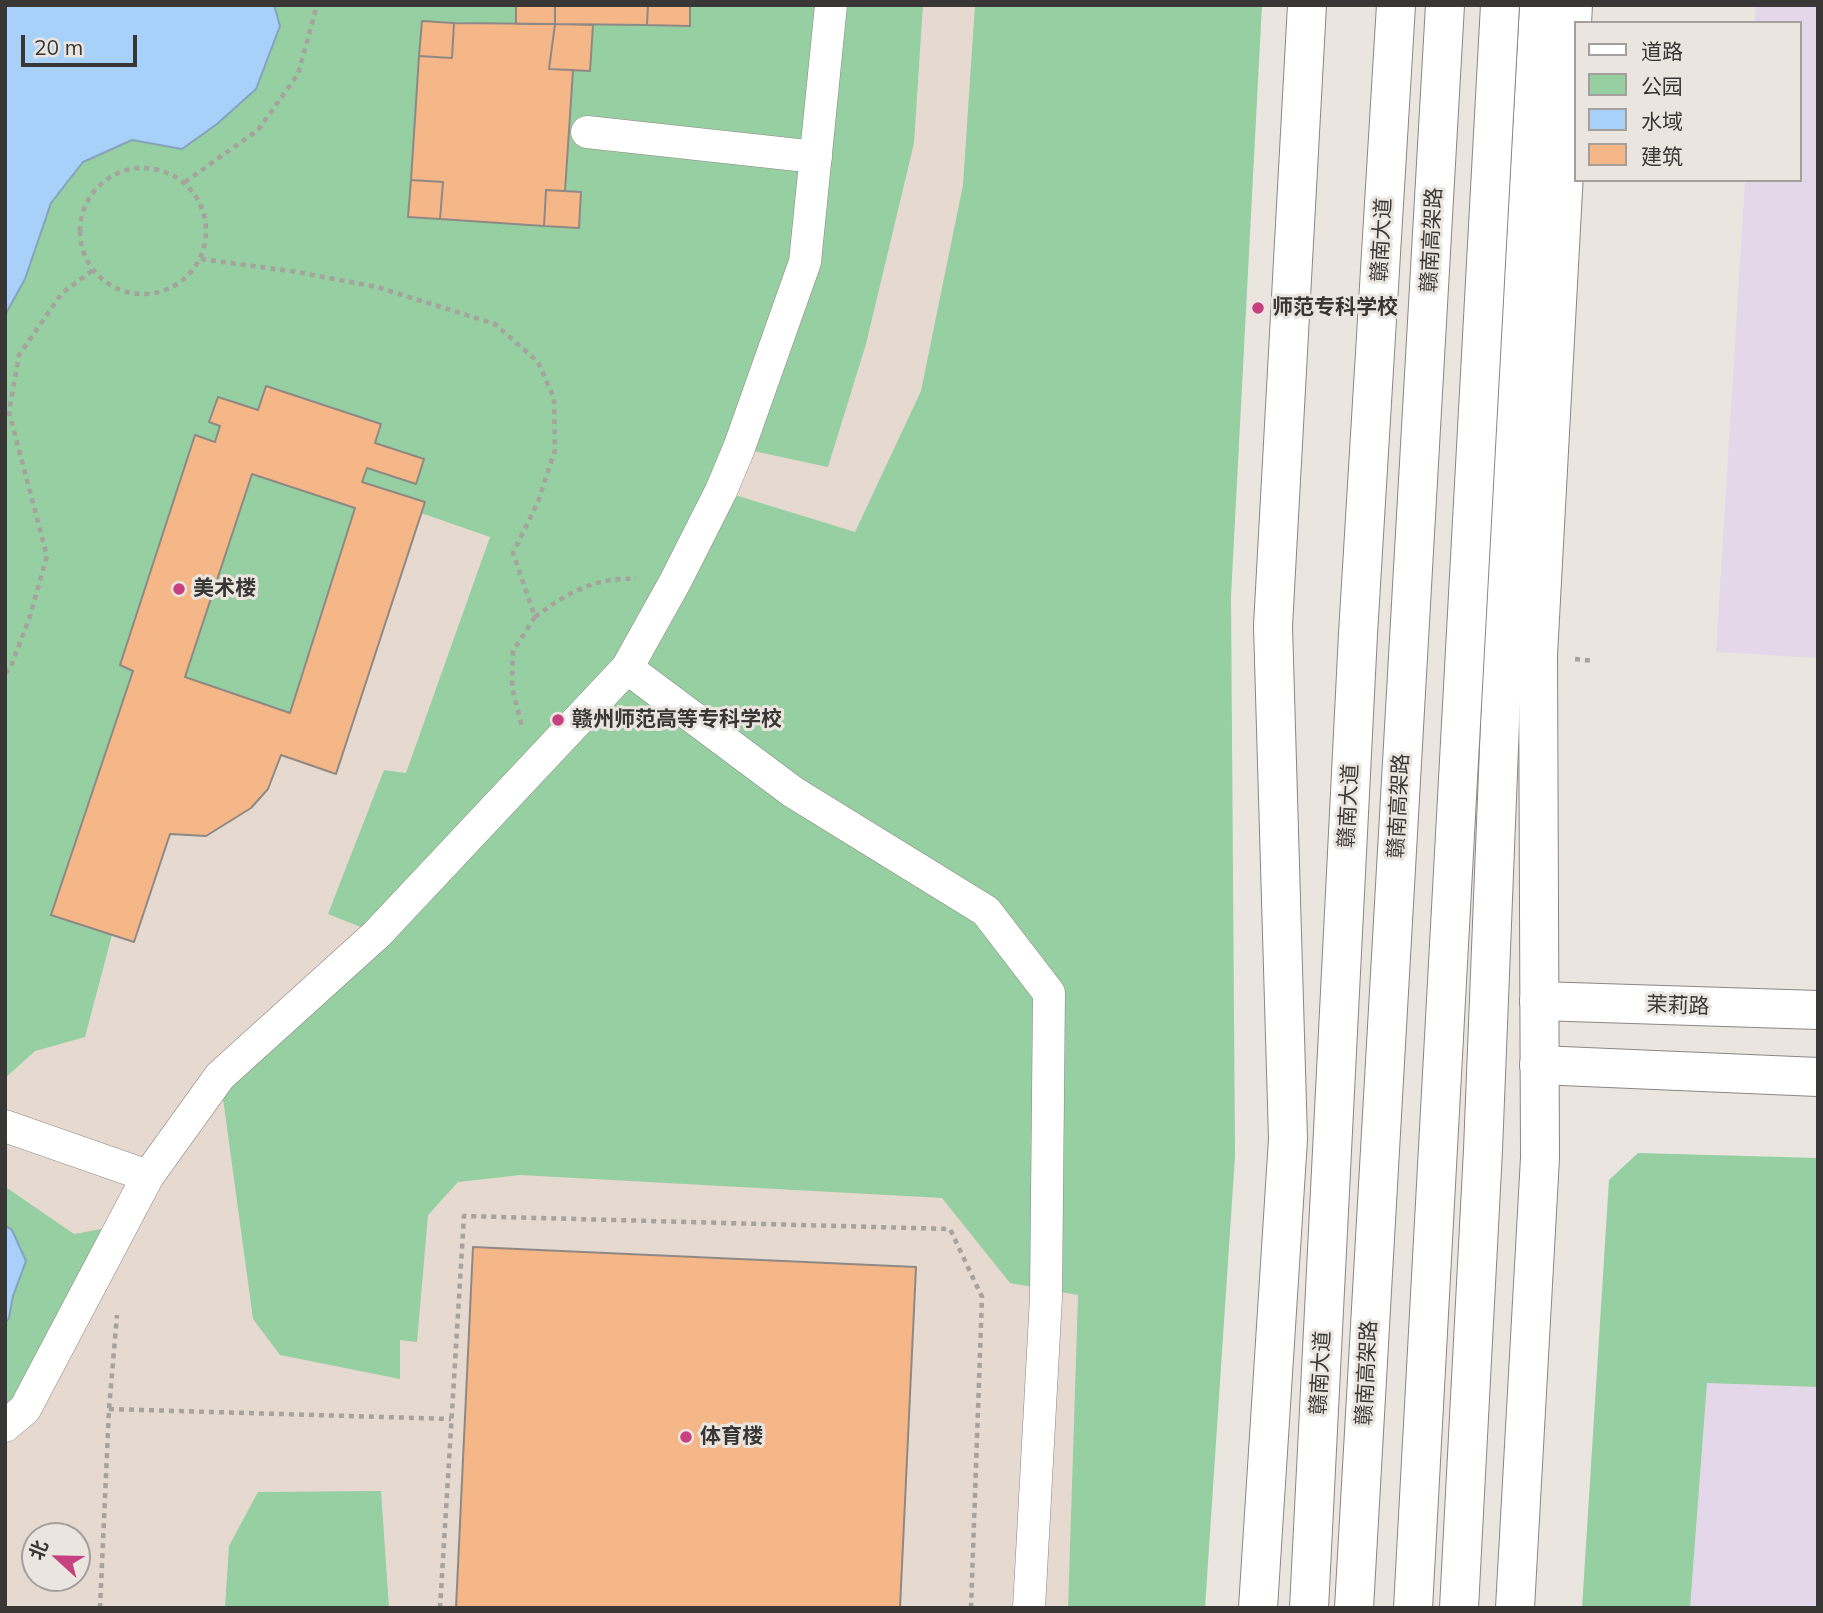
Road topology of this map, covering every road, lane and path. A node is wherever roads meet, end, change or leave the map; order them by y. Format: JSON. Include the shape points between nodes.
{"nodes":[{"id":1,"x":317,"y":5,"type":"edge"},
{"id":2,"x":831,"y":5,"type":"edge"},
{"id":3,"x":1307,"y":5,"type":"edge"},
{"id":4,"x":1396,"y":5,"type":"edge"},
{"id":5,"x":1445,"y":5,"type":"edge"},
{"id":6,"x":1500,"y":5,"type":"edge"},
{"id":7,"x":1539,"y":5,"type":"edge"},
{"id":8,"x":1573,"y":5,"type":"edge"},
{"id":9,"x":587,"y":132,"type":"dead end"},
{"id":10,"x":816,"y":157,"type":"junction"},
{"id":11,"x":184,"y":182,"type":"junction"},
{"id":12,"x":201,"y":259,"type":"junction"},
{"id":13,"x":93,"y":271,"type":"junction"},
{"id":14,"x":675,"y":582,"type":"junction"},
{"id":15,"x":535,"y":617,"type":"junction"},
{"id":16,"x":626,"y":668,"type":"junction"},
{"id":17,"x":5,"y":673,"type":"edge"},
{"id":18,"x":532,"y":767,"type":"junction"},
{"id":19,"x":1539,"y":1001,"type":"junction"},
{"id":20,"x":1818,"y":1010,"type":"edge"},
{"id":21,"x":1539,"y":1065,"type":"junction"},
{"id":22,"x":1818,"y":1076,"type":"edge"},
{"id":23,"x":5,"y":1126,"type":"edge"},
{"id":24,"x":148,"y":1176,"type":"junction"},
{"id":25,"x":117,"y":1304,"type":"dead end"},
{"id":26,"x":109,"y":1409,"type":"junction"},
{"id":27,"x":451,"y":1419,"type":"junction"},
{"id":28,"x":5,"y":1426,"type":"edge"},
{"id":29,"x":100,"y":1608,"type":"edge"},
{"id":30,"x":440,"y":1608,"type":"edge"},
{"id":31,"x":971,"y":1608,"type":"edge"},
{"id":32,"x":1029,"y":1608,"type":"edge"},
{"id":33,"x":1258,"y":1608,"type":"edge"},
{"id":34,"x":1309,"y":1608,"type":"edge"},
{"id":35,"x":1354,"y":1608,"type":"edge"},
{"id":36,"x":1413,"y":1608,"type":"edge"},
{"id":37,"x":1459,"y":1608,"type":"edge"},
{"id":38,"x":1515,"y":1608,"type":"edge"}],
"edges":[{"from":1,"to":11,"type":"path","via":[[298,74],[258,130]]},
{"from":2,"to":10,"type":"street"},
{"from":3,"to":33,"type":"main road","via":[[1273,625],[1288,1139]]},
{"from":4,"to":34,"type":"main road","name":"赣南大道","via":[[1358,634]]},
{"from":5,"to":35,"type":"main road","name":"赣南高架路","bridge":true},
{"from":6,"to":36,"type":"main road","bridge":true},
{"from":7,"to":37,"type":"main road","via":[[1503,646]]},
{"from":8,"to":19,"type":"main road","via":[[1538,655]]},
{"from":9,"to":10,"type":"street"},
{"from":10,"to":14,"type":"street","via":[[805,262],[739,448]]},
{"from":11,"to":12,"type":"path","via":[[198,197],[205,216],[207,238]]},
{"from":11,"to":13,"type":"path","via":[[167,171],[147,167],[107,177],[83,211],[80,231]]},
{"from":12,"to":13,"type":"path","via":[[170,289],[150,294],[129,293]]},
{"from":12,"to":15,"type":"path","via":[[377,287],[495,324],[538,362],[554,398],[555,450],[538,502],[513,553]]},
{"from":13,"to":17,"type":"path","via":[[62,293],[19,355],[9,412],[47,556],[30,616]]},
{"from":14,"to":15,"type":"path","via":[[619,578],[585,586]]},
{"from":14,"to":16,"type":"street"},
{"from":15,"to":18,"type":"path","via":[[513,651],[512,687]]},
{"from":16,"to":18,"type":"street"},
{"from":16,"to":32,"type":"street","via":[[793,792],[986,911],[1049,993],[1046,1297]]},
{"from":18,"to":24,"type":"street","via":[[377,934],[220,1076]]},
{"from":19,"to":20,"type":"main road","name":"茉莉路"},
{"from":19,"to":21,"type":"main road"},
{"from":21,"to":22,"type":"main road"},
{"from":21,"to":38,"type":"main road","via":[[1540,1158]]},
{"from":23,"to":24,"type":"street"},
{"from":24,"to":28,"type":"street","via":[[26,1409]]},
{"from":25,"to":26,"type":"path"},
{"from":26,"to":27,"type":"path"},
{"from":26,"to":29,"type":"path"},
{"from":27,"to":30,"type":"path"},
{"from":27,"to":31,"type":"path","via":[[464,1216],[950,1229],[982,1297]]}]}
